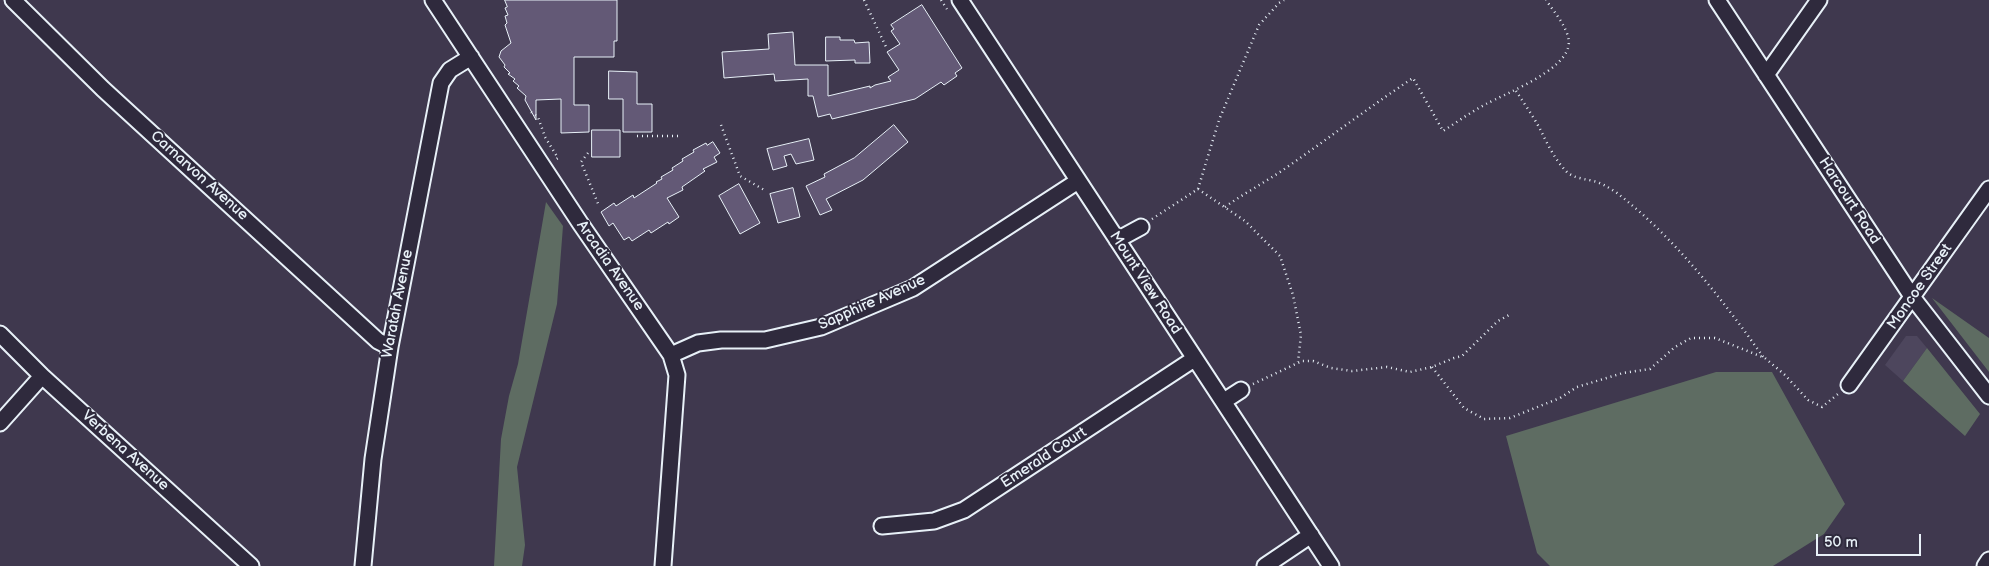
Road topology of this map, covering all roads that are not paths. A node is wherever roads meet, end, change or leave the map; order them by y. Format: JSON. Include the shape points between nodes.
{"nodes":[{"id":1,"x":13,"y":0,"type":"edge"},
{"id":2,"x":433,"y":0,"type":"edge"},
{"id":3,"x":960,"y":0,"type":"edge"},
{"id":4,"x":1717,"y":0,"type":"edge"},
{"id":5,"x":1819,"y":0,"type":"edge"},
{"id":6,"x":471,"y":57,"type":"junction"},
{"id":7,"x":1766,"y":75,"type":"junction"},
{"id":8,"x":1078,"y":181,"type":"junction"},
{"id":9,"x":1989,"y":189,"type":"edge"},
{"id":10,"x":1141,"y":227,"type":"road end"},
{"id":11,"x":1117,"y":240,"type":"junction"},
{"id":12,"x":1913,"y":298,"type":"junction"},
{"id":13,"x":0,"y":334,"type":"edge"},
{"id":14,"x":390,"y":346,"type":"junction"},
{"id":15,"x":671,"y":355,"type":"junction"},
{"id":16,"x":1194,"y":359,"type":"junction"},
{"id":17,"x":42,"y":376,"type":"junction"},
{"id":18,"x":1852,"y":382,"type":"road end"},
{"id":19,"x":1241,"y":390,"type":"road end"},
{"id":20,"x":1989,"y":396,"type":"edge"},
{"id":21,"x":1224,"y":401,"type":"junction"},
{"id":22,"x":0,"y":423,"type":"edge"},
{"id":23,"x":882,"y":526,"type":"dead end"},
{"id":24,"x":1311,"y":535,"type":"junction"},
{"id":25,"x":1989,"y":560,"type":"edge"},
{"id":26,"x":251,"y":566,"type":"edge"},
{"id":27,"x":363,"y":566,"type":"edge"},
{"id":28,"x":663,"y":566,"type":"edge"},
{"id":29,"x":1265,"y":566,"type":"edge"},
{"id":30,"x":1331,"y":566,"type":"edge"},
{"id":31,"x":1985,"y":566,"type":"edge"}],
"edges":[{"from":1,"to":14,"type":"street","name":"Carnarvon Avenue","via":[[103,89],[378,341]]},
{"from":2,"to":6,"type":"street","name":"Arcadia Avenue"},
{"from":3,"to":8,"type":"street","name":"Mount View Road"},
{"from":4,"to":7,"type":"street","name":"Harcourt Road"},
{"from":5,"to":7,"type":"street"},
{"from":6,"to":14,"type":"street","name":"Waratah Avenue","via":[[450,70],[441,83]]},
{"from":6,"to":15,"type":"street","name":"Arcadia Avenue"},
{"from":7,"to":12,"type":"street","name":"Harcourt Road"},
{"from":8,"to":11,"type":"street","name":"Mount View Road"},
{"from":8,"to":15,"type":"street","name":"Sapphire Avenue","via":[[913,288],[821,327],[765,340],[698,343]]},
{"from":9,"to":12,"type":"street","name":"Moncoe Street"},
{"from":10,"to":11,"type":"street"},
{"from":11,"to":16,"type":"street","name":"Mount View Road"},
{"from":12,"to":18,"type":"street","name":"Moncoe Street"},
{"from":12,"to":20,"type":"street","name":"Harcourt Road"},
{"from":13,"to":17,"type":"street","name":"Verbena Avenue"},
{"from":14,"to":27,"type":"street","name":"Waratah Avenue","via":[[373,459]]},
{"from":15,"to":28,"type":"street","name":"Arcadia Avenue","via":[[677,376]]},
{"from":16,"to":21,"type":"street","name":"Mount View Road"},
{"from":16,"to":23,"type":"street","name":"Emerald Court","via":[[964,510],[934,521]]},
{"from":17,"to":22,"type":"street"},
{"from":17,"to":26,"type":"street","name":"Verbena Avenue"},
{"from":19,"to":21,"type":"street"},
{"from":21,"to":24,"type":"street","name":"Mount View Road"},
{"from":24,"to":29,"type":"street"},
{"from":24,"to":30,"type":"street","name":"Mount View Road"},
{"from":25,"to":31,"type":"street"}]}
